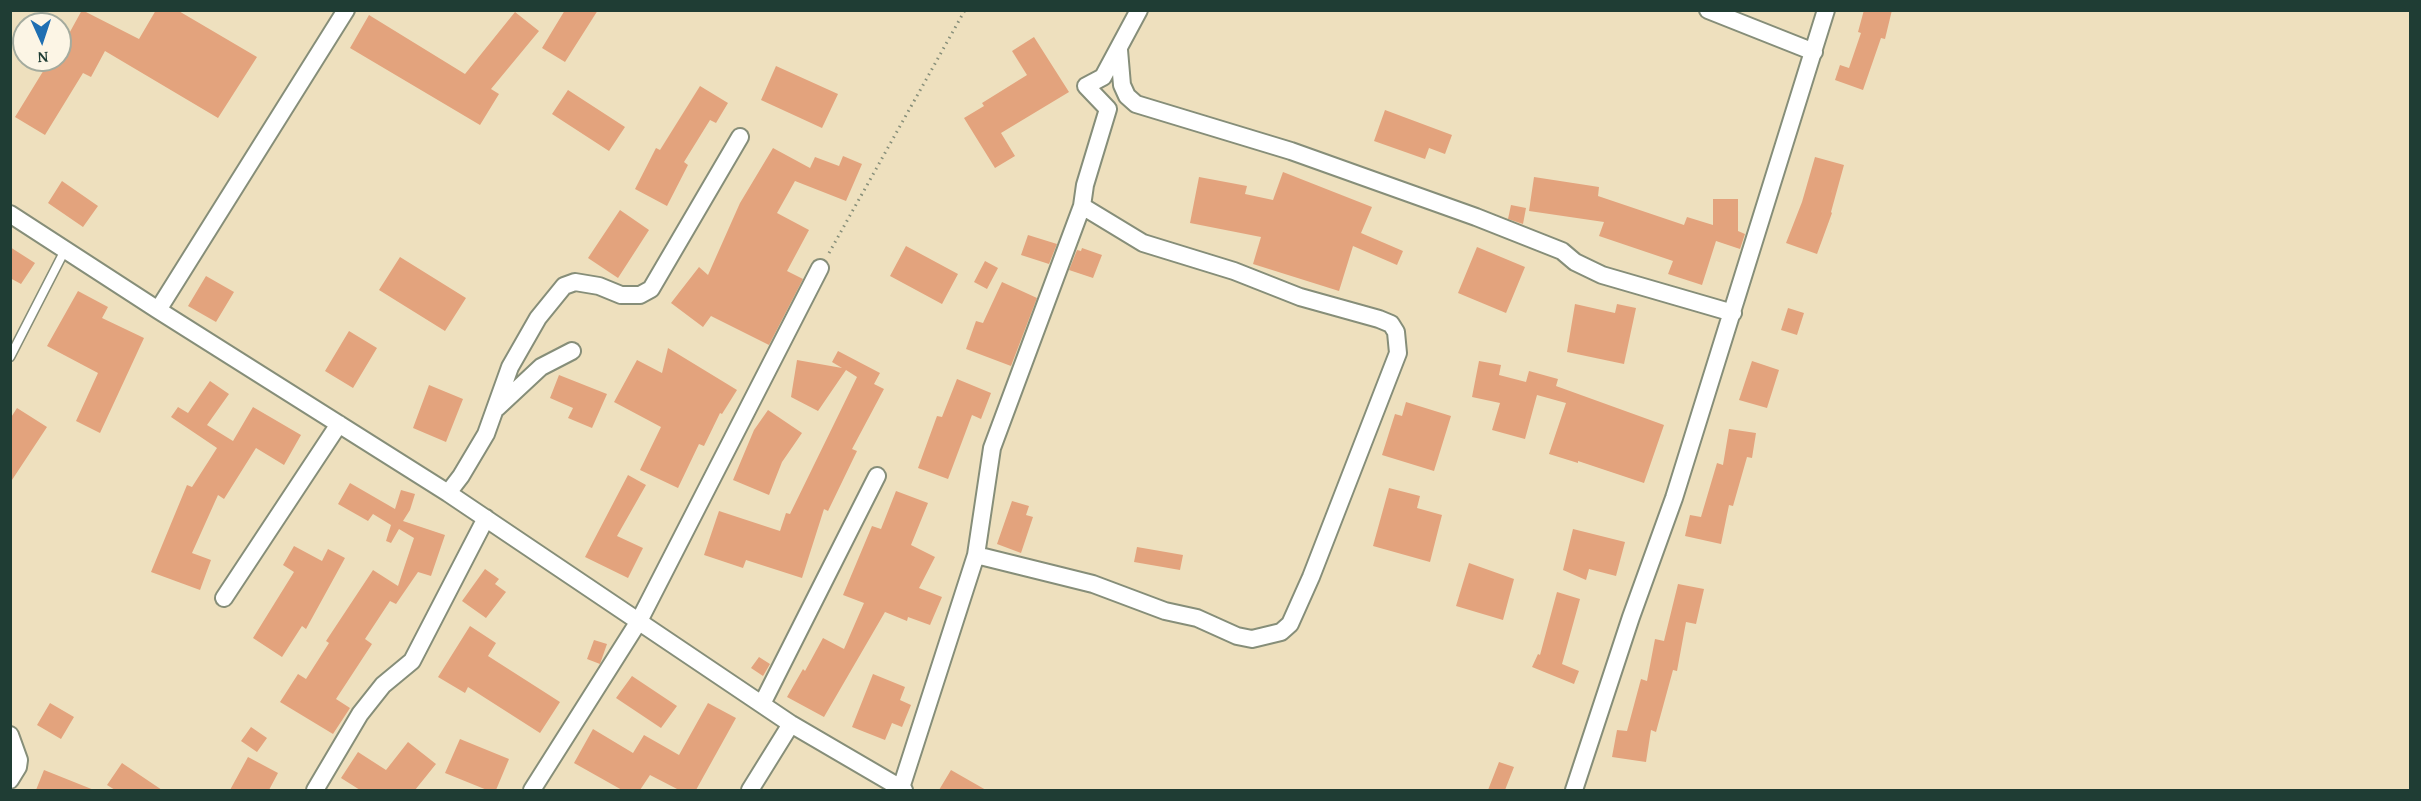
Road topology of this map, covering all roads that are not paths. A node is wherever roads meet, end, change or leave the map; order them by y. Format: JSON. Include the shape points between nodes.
{"nodes":[{"id":1,"x":346,"y":10,"type":"edge"},
{"id":2,"x":1139,"y":10,"type":"edge"},
{"id":3,"x":1708,"y":10,"type":"edge"},
{"id":4,"x":1826,"y":10,"type":"edge"},
{"id":5,"x":1119,"y":50,"type":"junction"},
{"id":6,"x":1814,"y":52,"type":"junction"},
{"id":7,"x":1136,"y":104,"type":"junction"},
{"id":8,"x":1108,"y":109,"type":"junction"},
{"id":9,"x":740,"y":138,"type":"dead end"},
{"id":10,"x":1082,"y":206,"type":"junction"},
{"id":11,"x":10,"y":214,"type":"edge"},
{"id":12,"x":65,"y":250,"type":"junction"},
{"id":13,"x":820,"y":268,"type":"road end"},
{"id":14,"x":158,"y":310,"type":"junction"},
{"id":15,"x":1733,"y":314,"type":"junction"},
{"id":16,"x":572,"y":351,"type":"dead end"},
{"id":17,"x":10,"y":357,"type":"edge"},
{"id":18,"x":495,"y":410,"type":"junction"},
{"id":19,"x":339,"y":424,"type":"junction"},
{"id":20,"x":878,"y":476,"type":"dead end"},
{"id":21,"x":448,"y":493,"type":"junction"},
{"id":22,"x":486,"y":518,"type":"junction"},
{"id":23,"x":976,"y":555,"type":"junction"},
{"id":24,"x":224,"y":598,"type":"dead end"},
{"id":25,"x":639,"y":621,"type":"junction"},
{"id":26,"x":762,"y":704,"type":"junction"},
{"id":27,"x":792,"y":724,"type":"junction"},
{"id":28,"x":10,"y":735,"type":"edge"},
{"id":29,"x":10,"y":780,"type":"edge"},
{"id":30,"x":902,"y":789,"type":"edge"},
{"id":31,"x":315,"y":790,"type":"edge"},
{"id":32,"x":532,"y":790,"type":"edge"},
{"id":33,"x":750,"y":790,"type":"edge"},
{"id":34,"x":1574,"y":790,"type":"edge"}],
"edges":[{"from":1,"to":14,"type":"street"},
{"from":2,"to":5,"type":"street"},
{"from":3,"to":6,"type":"street"},
{"from":4,"to":6,"type":"street"},
{"from":5,"to":7,"type":"street","via":[[1122,85]]},
{"from":5,"to":8,"type":"street","via":[[1103,77],[1086,86]]},
{"from":6,"to":15,"type":"street"},
{"from":7,"to":8,"type":"street"},
{"from":7,"to":15,"type":"street","via":[[1291,151],[1562,251],[1602,275]]},
{"from":8,"to":10,"type":"street"},
{"from":9,"to":18,"type":"street","via":[[651,289],[640,295],[621,295],[576,282],[564,286],[538,318],[510,367]]},
{"from":10,"to":23,"type":"street","via":[[992,448]]},
{"from":10,"to":23,"type":"street","via":[[1143,243],[1391,324],[1398,353],[1311,577],[1290,624],[1281,632],[1252,639],[1238,636],[1197,618],[1165,611],[1093,584]]},
{"from":11,"to":12,"type":"street"},
{"from":12,"to":14,"type":"street"},
{"from":12,"to":17,"type":"lane"},
{"from":13,"to":25,"type":"street"},
{"from":14,"to":19,"type":"street"},
{"from":15,"to":34,"type":"street"},
{"from":16,"to":18,"type":"street","via":[[541,367]]},
{"from":18,"to":21,"type":"street","via":[[486,434]]},
{"from":19,"to":21,"type":"street"},
{"from":19,"to":24,"type":"street"},
{"from":20,"to":26,"type":"street"},
{"from":21,"to":22,"type":"street"},
{"from":22,"to":25,"type":"street"},
{"from":22,"to":31,"type":"street","via":[[412,661],[383,685],[360,714]]},
{"from":23,"to":30,"type":"street"},
{"from":25,"to":26,"type":"street"},
{"from":25,"to":32,"type":"street"},
{"from":26,"to":27,"type":"street"},
{"from":27,"to":30,"type":"street"},
{"from":27,"to":33,"type":"street"},
{"from":28,"to":29,"type":"street","via":[[19,760]]}]}
